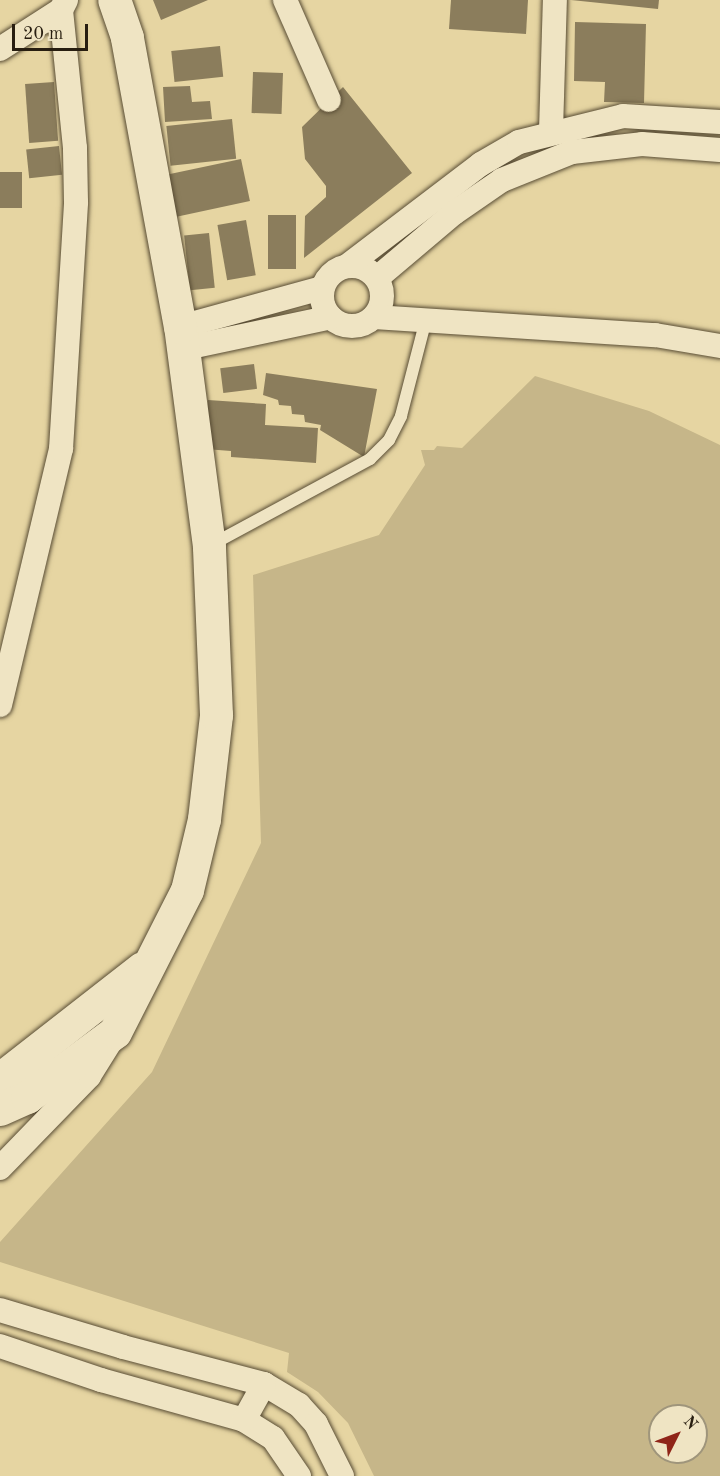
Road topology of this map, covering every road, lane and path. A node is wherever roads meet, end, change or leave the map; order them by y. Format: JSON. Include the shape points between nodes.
{"nodes":[{"id":1,"x":114,"y":0,"type":"edge"},
{"id":2,"x":285,"y":0,"type":"edge"},
{"id":3,"x":555,"y":0,"type":"edge"},
{"id":4,"x":63,"y":5,"type":"edge"},
{"id":5,"x":0,"y":49,"type":"edge"},
{"id":6,"x":329,"y":100,"type":"dead end"},
{"id":7,"x":720,"y":122,"type":"edge"},
{"id":8,"x":551,"y":131,"type":"junction"},
{"id":9,"x":720,"y":150,"type":"edge"},
{"id":10,"x":346,"y":266,"type":"junction"},
{"id":11,"x":376,"y":278,"type":"junction"},
{"id":12,"x":322,"y":288,"type":"junction"},
{"id":13,"x":331,"y":317,"type":"junction"},
{"id":14,"x":374,"y":317,"type":"junction"},
{"id":15,"x":426,"y":319,"type":"junction"},
{"id":16,"x":181,"y":338,"type":"junction"},
{"id":17,"x":720,"y":346,"type":"edge"},
{"id":18,"x":209,"y":546,"type":"junction"},
{"id":19,"x":0,"y":705,"type":"edge"},
{"id":20,"x":153,"y":960,"type":"junction"},
{"id":21,"x":116,"y":1032,"type":"junction"},
{"id":22,"x":0,"y":1079,"type":"edge"},
{"id":23,"x":0,"y":1109,"type":"edge"},
{"id":24,"x":0,"y":1168,"type":"edge"},
{"id":25,"x":0,"y":1310,"type":"edge"},
{"id":26,"x":0,"y":1346,"type":"edge"},
{"id":27,"x":264,"y":1384,"type":"junction"},
{"id":28,"x":244,"y":1420,"type":"junction"},
{"id":29,"x":298,"y":1476,"type":"edge"},
{"id":30,"x":342,"y":1476,"type":"edge"}],
"edges":[{"from":1,"to":16,"type":"main road","via":[[127,37]]},
{"from":2,"to":6,"type":"street"},
{"from":3,"to":8,"type":"street"},
{"from":4,"to":5,"type":"street"},
{"from":4,"to":19,"type":"street","via":[[76,202],[61,449]]},
{"from":7,"to":8,"type":"street","via":[[623,116]]},
{"from":8,"to":10,"type":"street","via":[[519,142],[481,164]]},
{"from":9,"to":11,"type":"street","via":[[642,144],[572,152],[502,180],[454,213]]},
{"from":10,"to":11,"type":"street","via":[[368,271]]},
{"from":10,"to":12,"type":"street","via":[[331,274]]},
{"from":11,"to":14,"type":"street","via":[[382,298]]},
{"from":12,"to":13,"type":"street","via":[[322,303]]},
{"from":12,"to":16,"type":"street"},
{"from":13,"to":14,"type":"street","via":[[352,327]]},
{"from":13,"to":16,"type":"street"},
{"from":14,"to":15,"type":"street"},
{"from":15,"to":17,"type":"street","via":[[655,335]]},
{"from":15,"to":18,"type":"lane","via":[[402,416],[389,440],[370,459]]},
{"from":16,"to":18,"type":"main road"},
{"from":18,"to":20,"type":"main road","via":[[216,715],[204,819],[187,890]]},
{"from":20,"to":21,"type":"main road"},
{"from":20,"to":22,"type":"main road"},
{"from":21,"to":23,"type":"main road","via":[[27,1097]]},
{"from":21,"to":24,"type":"street","via":[[89,1076]]},
{"from":25,"to":27,"type":"street"},
{"from":26,"to":28,"type":"street","via":[[101,1380]]},
{"from":27,"to":28,"type":"street"},
{"from":27,"to":30,"type":"street","via":[[299,1405],[316,1424]]},
{"from":28,"to":29,"type":"street","via":[[273,1438]]}]}
